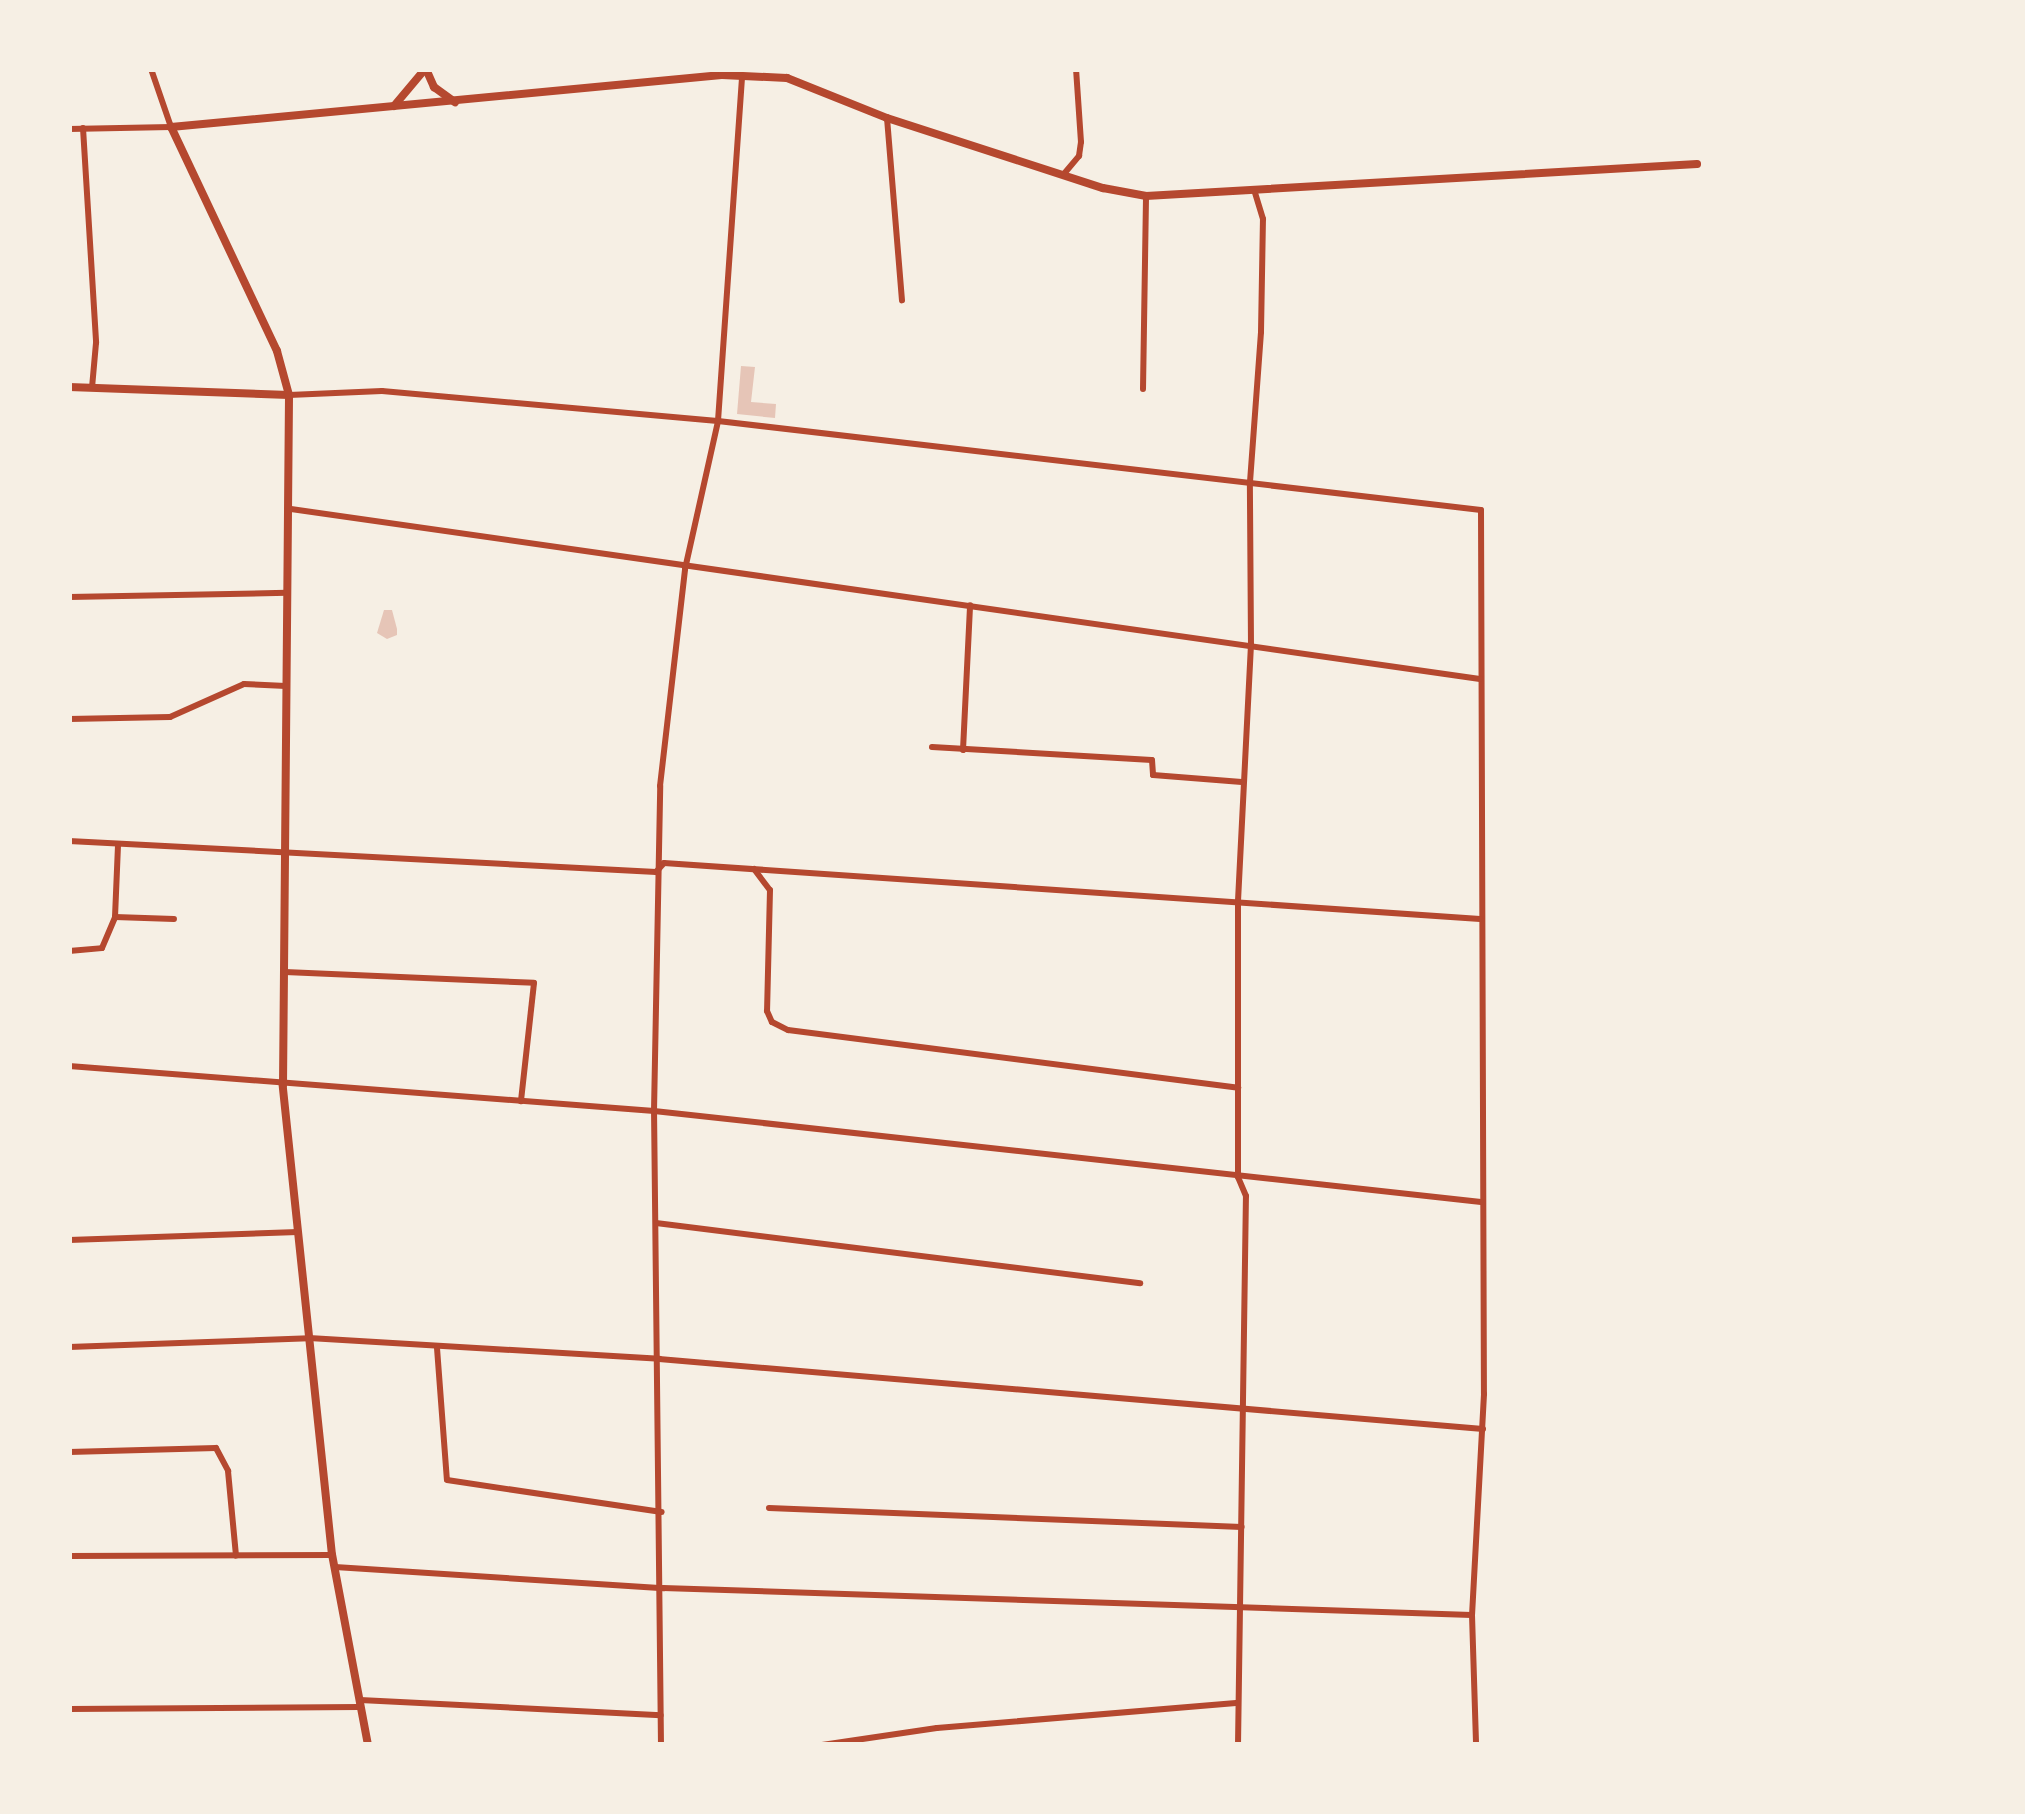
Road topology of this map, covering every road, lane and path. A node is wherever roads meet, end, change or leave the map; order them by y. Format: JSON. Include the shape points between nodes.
{"nodes":[{"id":1,"x":151,"y":69,"type":"edge"},
{"id":2,"x":426,"y":69,"type":"edge"},
{"id":3,"x":1076,"y":69,"type":"edge"},
{"id":4,"x":786,"y":74,"type":"edge"},
{"id":5,"x":742,"y":79,"type":"junction"},
{"id":6,"x":455,"y":102,"type":"junction"},
{"id":7,"x":392,"y":107,"type":"junction"},
{"id":8,"x":887,"y":118,"type":"junction"},
{"id":9,"x":171,"y":127,"type":"junction"},
{"id":10,"x":69,"y":128,"type":"edge"},
{"id":11,"x":83,"y":128,"type":"junction"},
{"id":12,"x":1697,"y":164,"type":"dead end"},
{"id":13,"x":1063,"y":175,"type":"junction"},
{"id":14,"x":1256,"y":192,"type":"junction"},
{"id":15,"x":1146,"y":196,"type":"junction"},
{"id":16,"x":902,"y":300,"type":"dead end"},
{"id":17,"x":69,"y":387,"type":"edge"},
{"id":18,"x":92,"y":388,"type":"junction"},
{"id":19,"x":1143,"y":389,"type":"dead end"},
{"id":20,"x":289,"y":395,"type":"junction"},
{"id":21,"x":718,"y":421,"type":"junction"},
{"id":22,"x":1250,"y":482,"type":"junction"},
{"id":23,"x":290,"y":508,"type":"junction"},
{"id":24,"x":685,"y":569,"type":"junction"},
{"id":25,"x":290,"y":593,"type":"junction"},
{"id":26,"x":69,"y":597,"type":"edge"},
{"id":27,"x":970,"y":605,"type":"junction"},
{"id":28,"x":1251,"y":645,"type":"junction"},
{"id":29,"x":1480,"y":679,"type":"junction"},
{"id":30,"x":289,"y":687,"type":"junction"},
{"id":31,"x":69,"y":719,"type":"edge"},
{"id":32,"x":932,"y":747,"type":"dead end"},
{"id":33,"x":963,"y":750,"type":"junction"},
{"id":34,"x":1242,"y":782,"type":"junction"},
{"id":35,"x":69,"y":841,"type":"edge"},
{"id":36,"x":118,"y":844,"type":"junction"},
{"id":37,"x":286,"y":856,"type":"junction"},
{"id":38,"x":754,"y":869,"type":"junction"},
{"id":39,"x":656,"y":872,"type":"junction"},
{"id":40,"x":1238,"y":901,"type":"junction"},
{"id":41,"x":115,"y":917,"type":"junction"},
{"id":42,"x":1480,"y":919,"type":"junction"},
{"id":43,"x":174,"y":920,"type":"dead end"},
{"id":44,"x":69,"y":951,"type":"edge"},
{"id":45,"x":285,"y":972,"type":"junction"},
{"id":46,"x":69,"y":1066,"type":"edge"},
{"id":47,"x":283,"y":1084,"type":"junction"},
{"id":48,"x":1238,"y":1088,"type":"junction"},
{"id":49,"x":521,"y":1100,"type":"junction"},
{"id":50,"x":654,"y":1111,"type":"junction"},
{"id":51,"x":1238,"y":1177,"type":"junction"},
{"id":52,"x":1481,"y":1202,"type":"junction"},
{"id":53,"x":656,"y":1223,"type":"junction"},
{"id":54,"x":298,"y":1232,"type":"junction"},
{"id":55,"x":69,"y":1240,"type":"edge"},
{"id":56,"x":1140,"y":1283,"type":"dead end"},
{"id":57,"x":309,"y":1338,"type":"junction"},
{"id":58,"x":69,"y":1347,"type":"edge"},
{"id":59,"x":437,"y":1348,"type":"junction"},
{"id":60,"x":659,"y":1359,"type":"junction"},
{"id":61,"x":1244,"y":1406,"type":"junction"},
{"id":62,"x":1483,"y":1429,"type":"junction"},
{"id":63,"x":69,"y":1452,"type":"edge"},
{"id":64,"x":769,"y":1508,"type":"dead end"},
{"id":65,"x":662,"y":1511,"type":"junction"},
{"id":66,"x":1242,"y":1527,"type":"junction"},
{"id":67,"x":332,"y":1555,"type":"junction"},
{"id":68,"x":69,"y":1556,"type":"edge"},
{"id":69,"x":236,"y":1556,"type":"junction"},
{"id":70,"x":335,"y":1567,"type":"junction"},
{"id":71,"x":663,"y":1588,"type":"junction"},
{"id":72,"x":1240,"y":1610,"type":"junction"},
{"id":73,"x":1472,"y":1615,"type":"junction"},
{"id":74,"x":361,"y":1703,"type":"junction"},
{"id":75,"x":1237,"y":1703,"type":"junction"},
{"id":76,"x":69,"y":1709,"type":"edge"},
{"id":77,"x":662,"y":1715,"type":"junction"},
{"id":78,"x":368,"y":1745,"type":"edge"},
{"id":79,"x":661,"y":1745,"type":"edge"},
{"id":80,"x":822,"y":1745,"type":"edge"},
{"id":81,"x":1238,"y":1745,"type":"edge"},
{"id":82,"x":1475,"y":1745,"type":"edge"}],
"edges":[{"from":1,"to":9,"type":"street"},
{"from":2,"to":6,"type":"street"},
{"from":2,"to":7,"type":"street"},
{"from":3,"to":13,"type":"street","via":[[1082,142]]},
{"from":4,"to":5,"type":"street"},
{"from":4,"to":8,"type":"street"},
{"from":5,"to":6,"type":"street"},
{"from":5,"to":21,"type":"street"},
{"from":6,"to":7,"type":"street"},
{"from":7,"to":9,"type":"street"},
{"from":8,"to":13,"type":"street"},
{"from":8,"to":16,"type":"street"},
{"from":9,"to":11,"type":"street"},
{"from":9,"to":20,"type":"street","via":[[277,351]]},
{"from":10,"to":11,"type":"street"},
{"from":11,"to":18,"type":"street"},
{"from":12,"to":14,"type":"street"},
{"from":13,"to":15,"type":"street"},
{"from":14,"to":15,"type":"street"},
{"from":14,"to":22,"type":"street","via":[[1263,219],[1261,332]]},
{"from":15,"to":19,"type":"street"},
{"from":17,"to":18,"type":"street"},
{"from":18,"to":20,"type":"street"},
{"from":20,"to":21,"type":"street","via":[[382,391]]},
{"from":20,"to":23,"type":"street"},
{"from":21,"to":22,"type":"street"},
{"from":21,"to":24,"type":"street"},
{"from":22,"to":28,"type":"street"},
{"from":22,"to":29,"type":"street","via":[[1481,509]]},
{"from":23,"to":24,"type":"street"},
{"from":23,"to":25,"type":"street"},
{"from":24,"to":27,"type":"street"},
{"from":24,"to":39,"type":"street","via":[[665,708]]},
{"from":25,"to":26,"type":"street"},
{"from":25,"to":30,"type":"street"},
{"from":27,"to":28,"type":"street"},
{"from":27,"to":33,"type":"street"},
{"from":28,"to":29,"type":"street"},
{"from":28,"to":34,"type":"street"},
{"from":29,"to":42,"type":"street"},
{"from":30,"to":31,"type":"street","via":[[244,684],[170,717]]},
{"from":30,"to":37,"type":"street"},
{"from":32,"to":33,"type":"street"},
{"from":33,"to":34,"type":"street","via":[[1152,760],[1153,776]]},
{"from":34,"to":40,"type":"street"},
{"from":35,"to":36,"type":"street"},
{"from":36,"to":37,"type":"street"},
{"from":36,"to":41,"type":"street"},
{"from":37,"to":39,"type":"street"},
{"from":37,"to":45,"type":"street"},
{"from":38,"to":39,"type":"street","via":[[664,863]]},
{"from":38,"to":40,"type":"street"},
{"from":38,"to":48,"type":"street","via":[[770,890],[767,1011],[788,1030]]},
{"from":39,"to":50,"type":"street"},
{"from":40,"to":42,"type":"street"},
{"from":40,"to":48,"type":"street"},
{"from":41,"to":43,"type":"street"},
{"from":41,"to":44,"type":"street","via":[[102,948]]},
{"from":42,"to":52,"type":"street"},
{"from":45,"to":47,"type":"street"},
{"from":45,"to":49,"type":"street","via":[[533,983]]},
{"from":46,"to":47,"type":"street"},
{"from":47,"to":49,"type":"street"},
{"from":47,"to":54,"type":"street"},
{"from":48,"to":51,"type":"street"},
{"from":49,"to":50,"type":"street"},
{"from":50,"to":51,"type":"street"},
{"from":50,"to":53,"type":"street"},
{"from":51,"to":52,"type":"street"},
{"from":51,"to":61,"type":"street","via":[[1246,1196]]},
{"from":52,"to":62,"type":"street"},
{"from":53,"to":56,"type":"street"},
{"from":53,"to":60,"type":"street"},
{"from":54,"to":55,"type":"street"},
{"from":54,"to":57,"type":"street"},
{"from":57,"to":58,"type":"street"},
{"from":57,"to":59,"type":"street"},
{"from":57,"to":67,"type":"street"},
{"from":59,"to":60,"type":"street"},
{"from":59,"to":65,"type":"street","via":[[447,1480]]},
{"from":60,"to":61,"type":"street"},
{"from":60,"to":65,"type":"street"},
{"from":61,"to":62,"type":"street"},
{"from":61,"to":66,"type":"street"},
{"from":62,"to":73,"type":"street"},
{"from":63,"to":69,"type":"street","via":[[216,1448],[228,1471]]},
{"from":64,"to":66,"type":"street"},
{"from":65,"to":71,"type":"street"},
{"from":66,"to":72,"type":"street"},
{"from":67,"to":69,"type":"street"},
{"from":67,"to":70,"type":"street"},
{"from":68,"to":69,"type":"street"},
{"from":70,"to":71,"type":"street"},
{"from":70,"to":74,"type":"street"},
{"from":71,"to":72,"type":"street"},
{"from":71,"to":77,"type":"street"},
{"from":72,"to":73,"type":"street"},
{"from":72,"to":75,"type":"street"},
{"from":73,"to":82,"type":"street"},
{"from":74,"to":76,"type":"street"},
{"from":74,"to":77,"type":"street"},
{"from":74,"to":78,"type":"street"},
{"from":75,"to":80,"type":"street"},
{"from":75,"to":81,"type":"street"},
{"from":77,"to":79,"type":"street"}]}
